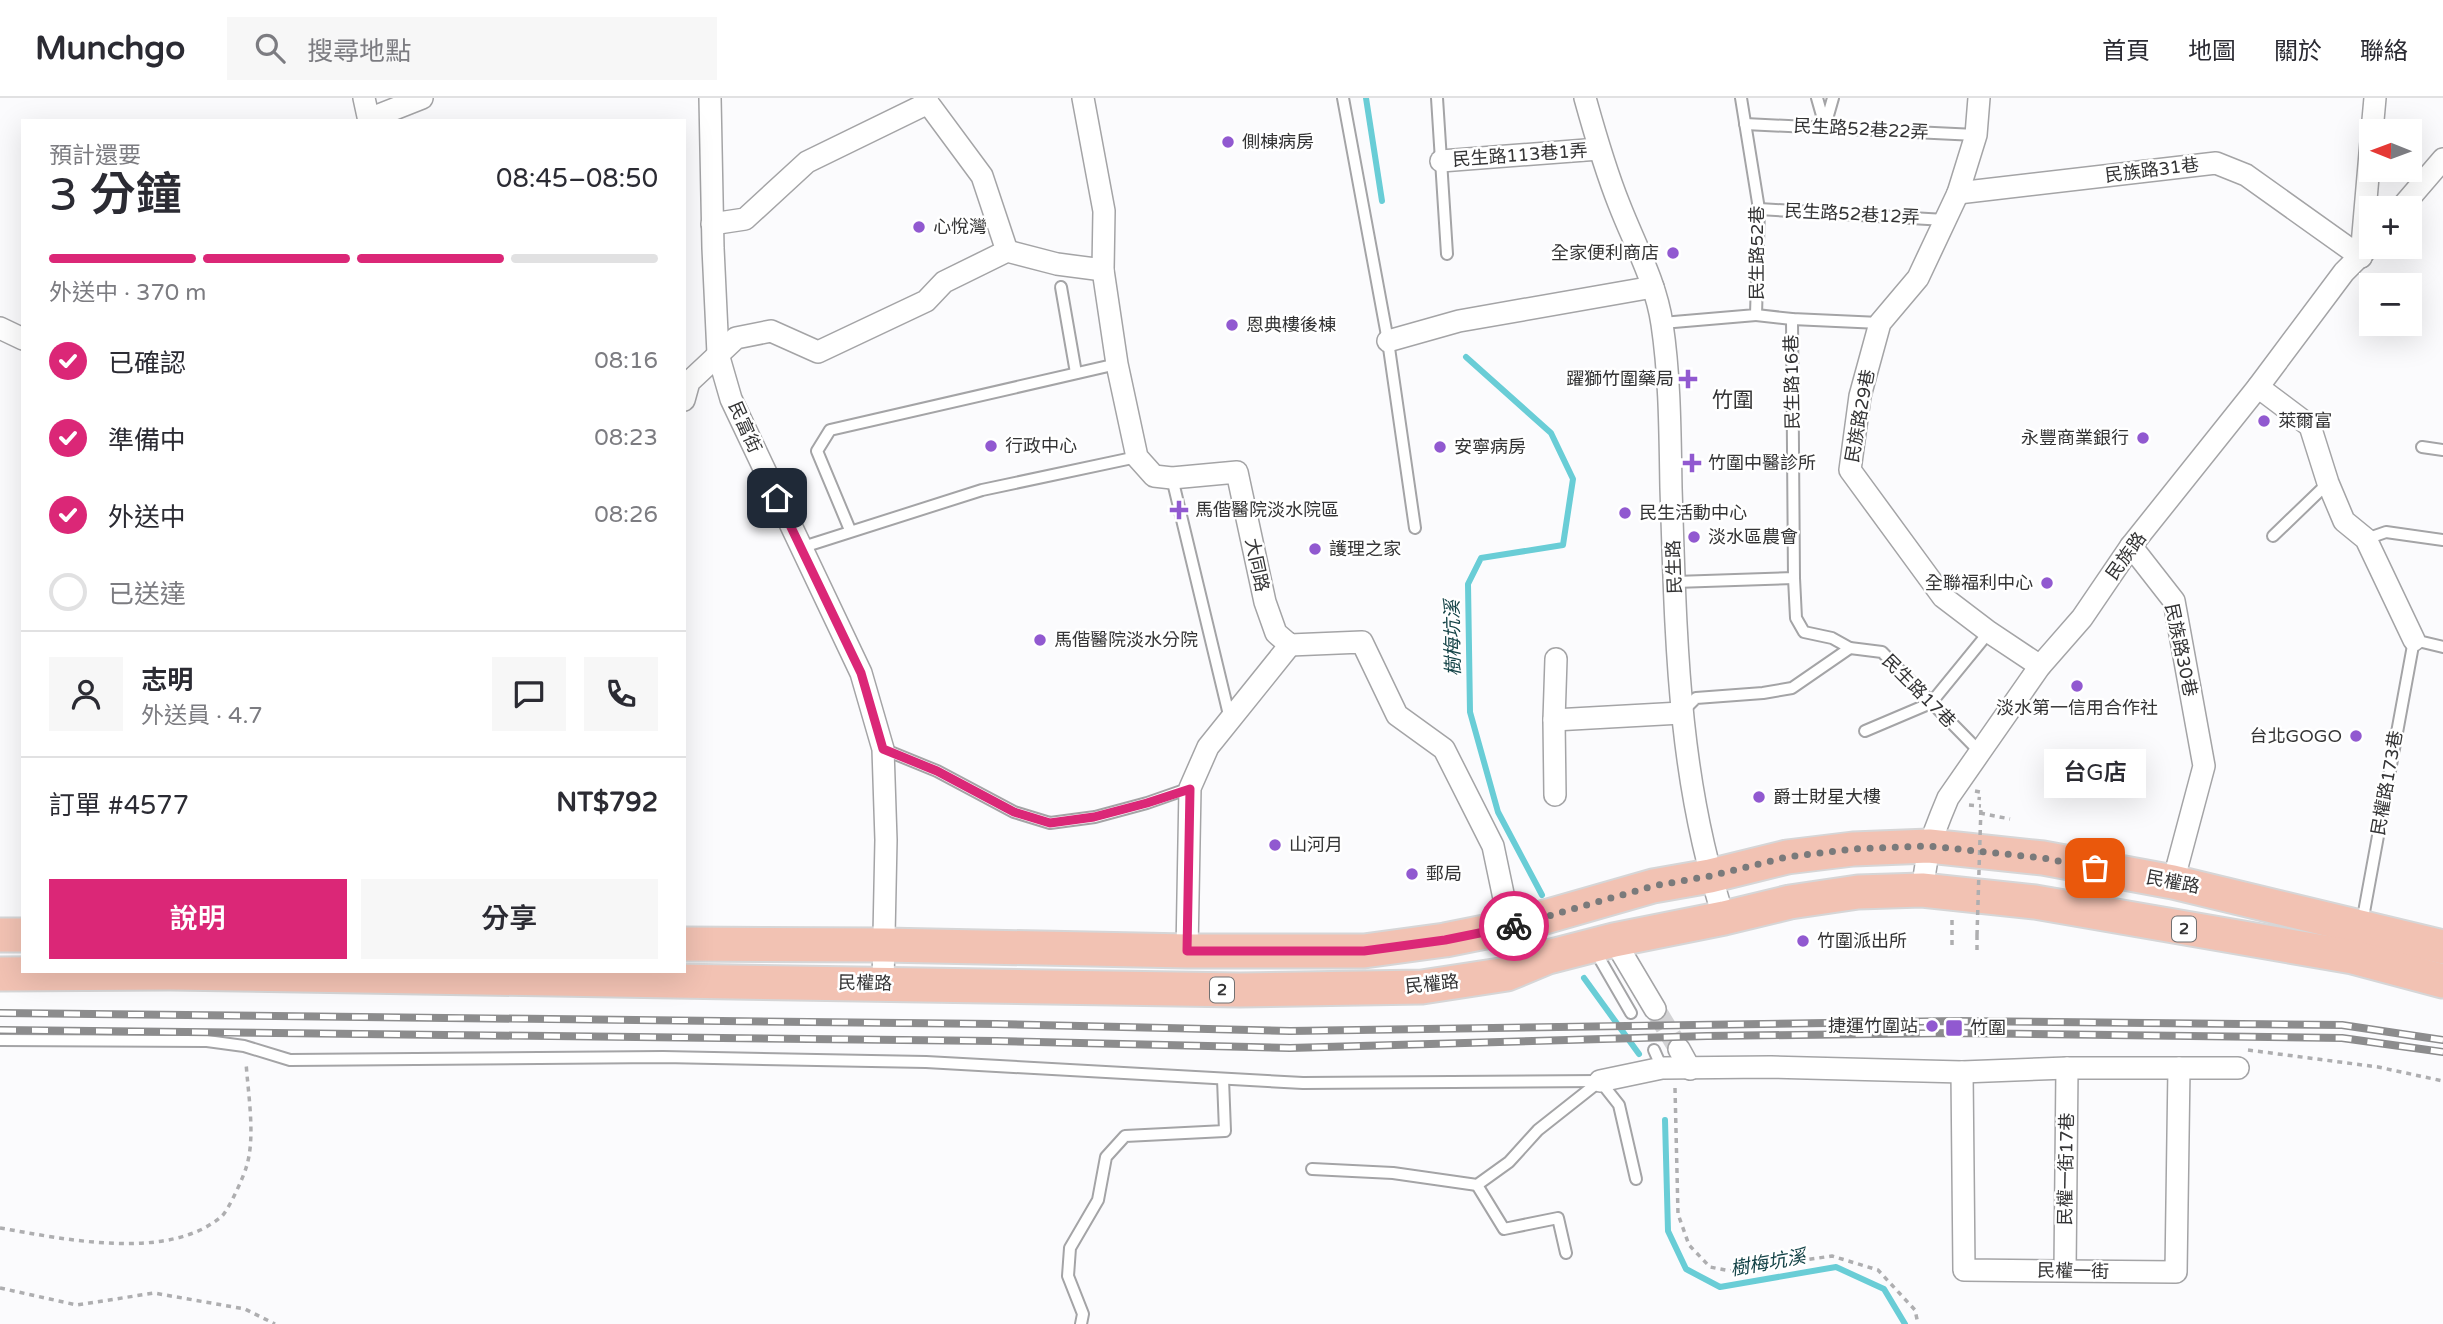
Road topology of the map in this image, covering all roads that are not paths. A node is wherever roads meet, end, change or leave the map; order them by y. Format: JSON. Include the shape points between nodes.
{"nodes":[{"id":1,"x":364,"y":98,"type":"edge"},
{"id":2,"x":422,"y":98,"type":"edge"},
{"id":3,"x":710,"y":98,"type":"edge"},
{"id":4,"x":1083,"y":98,"type":"edge"},
{"id":5,"x":1343,"y":98,"type":"edge"},
{"id":6,"x":1437,"y":98,"type":"edge"},
{"id":7,"x":1585,"y":98,"type":"edge"},
{"id":8,"x":1741,"y":98,"type":"edge"},
{"id":9,"x":1816,"y":98,"type":"edge"},
{"id":10,"x":1833,"y":98,"type":"edge"},
{"id":11,"x":1979,"y":98,"type":"edge"},
{"id":12,"x":2375,"y":98,"type":"edge"},
{"id":13,"x":928,"y":101,"type":"edge"},
{"id":14,"x":369,"y":119,"type":"edge"},
{"id":15,"x":371,"y":119,"type":"edge"},
{"id":16,"x":2373,"y":119,"type":"edge"},
{"id":17,"x":1745,"y":124,"type":"junction"},
{"id":18,"x":1825,"y":126,"type":"junction"},
{"id":19,"x":1976,"y":135,"type":"junction"},
{"id":20,"x":1599,"y":149,"type":"junction"},
{"id":21,"x":2443,"y":159,"type":"edge"},
{"id":22,"x":1441,"y":161,"type":"junction"},
{"id":23,"x":1958,"y":193,"type":"junction"},
{"id":24,"x":2411,"y":196,"type":"edge"},
{"id":25,"x":1759,"y":209,"type":"junction"},
{"id":26,"x":1945,"y":220,"type":"junction"},
{"id":27,"x":712,"y":224,"type":"junction"},
{"id":28,"x":2359,"y":247,"type":"edge"},
{"id":29,"x":1007,"y":251,"type":"junction"},
{"id":30,"x":1447,"y":254,"type":"dead end"},
{"id":31,"x":2359,"y":258,"type":"edge"},
{"id":32,"x":1103,"y":270,"type":"junction"},
{"id":33,"x":1653,"y":287,"type":"junction"},
{"id":34,"x":1061,"y":288,"type":"dead end"},
{"id":35,"x":1756,"y":315,"type":"junction"},
{"id":36,"x":1792,"y":319,"type":"junction"},
{"id":37,"x":1662,"y":323,"type":"junction"},
{"id":38,"x":1880,"y":323,"type":"junction"},
{"id":39,"x":0,"y":328,"type":"edge"},
{"id":40,"x":21,"y":339,"type":"edge"},
{"id":41,"x":1388,"y":341,"type":"junction"},
{"id":42,"x":718,"y":354,"type":"junction"},
{"id":43,"x":1117,"y":364,"type":"junction"},
{"id":44,"x":1076,"y":373,"type":"junction"},
{"id":45,"x":2258,"y":387,"type":"junction"},
{"id":46,"x":686,"y":394,"type":"edge"},
{"id":47,"x":2422,"y":447,"type":"dead end"},
{"id":48,"x":2443,"y":450,"type":"edge"},
{"id":49,"x":1137,"y":457,"type":"junction"},
{"id":50,"x":1172,"y":478,"type":"junction"},
{"id":51,"x":2328,"y":483,"type":"junction"},
{"id":52,"x":1415,"y":528,"type":"dead end"},
{"id":53,"x":850,"y":530,"type":"junction"},
{"id":54,"x":2273,"y":536,"type":"dead end"},
{"id":55,"x":2366,"y":539,"type":"junction"},
{"id":56,"x":2443,"y":540,"type":"edge"},
{"id":57,"x":2132,"y":546,"type":"junction"},
{"id":58,"x":800,"y":548,"type":"junction"},
{"id":59,"x":1794,"y":578,"type":"junction"},
{"id":60,"x":1675,"y":582,"type":"junction"},
{"id":61,"x":1989,"y":632,"type":"junction"},
{"id":62,"x":2414,"y":639,"type":"junction"},
{"id":63,"x":1290,"y":645,"type":"junction"},
{"id":64,"x":2443,"y":647,"type":"edge"},
{"id":65,"x":1850,"y":648,"type":"junction"},
{"id":66,"x":1556,"y":659,"type":"dead end"},
{"id":67,"x":2040,"y":666,"type":"junction"},
{"id":68,"x":1931,"y":704,"type":"junction"},
{"id":69,"x":1681,"y":713,"type":"junction"},
{"id":70,"x":1230,"y":719,"type":"junction"},
{"id":71,"x":1554,"y":720,"type":"junction"},
{"id":72,"x":1865,"y":731,"type":"dead end"},
{"id":73,"x":883,"y":749,"type":"junction"},
{"id":74,"x":1980,"y":752,"type":"junction"},
{"id":75,"x":1190,"y":789,"type":"junction"},
{"id":76,"x":1555,"y":794,"type":"dead end"},
{"id":77,"x":1929,"y":846,"type":"junction"},
{"id":78,"x":1710,"y":876,"type":"junction"},
{"id":79,"x":2173,"y":882,"type":"junction"},
{"id":80,"x":1922,"y":890,"type":"junction"},
{"id":81,"x":1724,"y":918,"type":"junction"},
{"id":82,"x":2361,"y":926,"type":"junction"},
{"id":83,"x":1510,"y":927,"type":"junction"},
{"id":84,"x":0,"y":935,"type":"edge"},
{"id":85,"x":21,"y":935,"type":"edge"},
{"id":86,"x":686,"y":944,"type":"edge"},
{"id":87,"x":884,"y":944,"type":"junction"},
{"id":88,"x":2443,"y":947,"type":"edge"},
{"id":89,"x":1586,"y":948,"type":"junction"},
{"id":90,"x":1187,"y":951,"type":"junction"},
{"id":91,"x":85,"y":973,"type":"edge"},
{"id":92,"x":235,"y":973,"type":"edge"},
{"id":93,"x":0,"y":974,"type":"edge"},
{"id":94,"x":2443,"y":981,"type":"edge"},
{"id":95,"x":883,"y":983,"type":"junction"},
{"id":96,"x":1655,"y":1009,"type":"tunnel mouth"},
{"id":97,"x":1631,"y":1013,"type":"dead end"},
{"id":98,"x":0,"y":1040,"type":"edge"},
{"id":99,"x":2067,"y":1068,"type":"junction"},
{"id":100,"x":2179,"y":1068,"type":"junction"},
{"id":101,"x":2238,"y":1068,"type":"dead end"},
{"id":102,"x":1962,"y":1072,"type":"junction"},
{"id":103,"x":1223,"y":1079,"type":"junction"},
{"id":104,"x":1600,"y":1081,"type":"junction"},
{"id":105,"x":1312,"y":1169,"type":"dead end"},
{"id":106,"x":1636,"y":1179,"type":"dead end"},
{"id":107,"x":1477,"y":1185,"type":"junction"},
{"id":108,"x":1566,"y":1253,"type":"dead end"},
{"id":109,"x":2065,"y":1270,"type":"junction"},
{"id":110,"x":1081,"y":1324,"type":"edge"}],
"edges":[{"from":1,"to":14,"type":"street"},
{"from":2,"to":15,"type":"street"},
{"from":3,"to":27,"type":"street","name":"民富街"},
{"from":4,"to":32,"type":"street","via":[[1104,211]]},
{"from":5,"to":41,"type":"lane"},
{"from":6,"to":22,"type":"lane","name":"民生路113巷1弄"},
{"from":7,"to":20,"type":"street","name":"民生路"},
{"from":8,"to":17,"type":"lane","name":"民生路52巷"},
{"from":9,"to":18,"type":"lane"},
{"from":10,"to":18,"type":"lane"},
{"from":11,"to":19,"type":"street","name":"民族路29巷"},
{"from":12,"to":16,"type":"street"},
{"from":13,"to":27,"type":"street","via":[[807,162],[746,219]]},
{"from":13,"to":29,"type":"street","via":[[982,176]]},
{"from":17,"to":18,"type":"lane","name":"民生路52巷22弄"},
{"from":17,"to":25,"type":"lane","name":"民生路52巷"},
{"from":18,"to":19,"type":"lane","name":"民生路52巷22弄"},
{"from":19,"to":23,"type":"street","name":"民族路29巷"},
{"from":20,"to":22,"type":"street","name":"民生路113巷1弄"},
{"from":20,"to":33,"type":"street","name":"民生路"},
{"from":21,"to":24,"type":"street"},
{"from":22,"to":30,"type":"lane","name":"民生路113巷1弄"},
{"from":23,"to":26,"type":"street","name":"民族路29巷"},
{"from":23,"to":28,"type":"street","name":"民族路31巷","via":[[2216,163],[2246,175]]},
{"from":25,"to":26,"type":"lane","name":"民生路52巷12弄"},
{"from":25,"to":35,"type":"lane","name":"民生路52巷"},
{"from":26,"to":38,"type":"street","name":"民族路29巷","via":[[1918,278]]},
{"from":27,"to":42,"type":"street","name":"民富街"},
{"from":29,"to":32,"type":"street"},
{"from":29,"to":42,"type":"street","via":[[944,282],[926,302],[818,352],[771,331],[736,338]]},
{"from":31,"to":45,"type":"street","name":"民族路"},
{"from":32,"to":43,"type":"street"},
{"from":33,"to":37,"type":"street","name":"民生路"},
{"from":33,"to":41,"type":"street","via":[[1460,321]]},
{"from":34,"to":44,"type":"lane"},
{"from":35,"to":36,"type":"lane"},
{"from":35,"to":37,"type":"lane","name":"民生路52巷"},
{"from":36,"to":38,"type":"lane"},
{"from":36,"to":59,"type":"lane","name":"民生路16巷"},
{"from":37,"to":60,"type":"street","name":"民生路"},
{"from":38,"to":61,"type":"street","name":"民族路29巷","via":[[1860,396],[1850,470],[1943,597]]},
{"from":39,"to":40,"type":"street"},
{"from":41,"to":52,"type":"lane"},
{"from":42,"to":46,"type":"street","via":[[690,382]]},
{"from":42,"to":58,"type":"street","name":"民富街","via":[[731,399]]},
{"from":43,"to":44,"type":"lane"},
{"from":43,"to":49,"type":"street"},
{"from":44,"to":53,"type":"lane","via":[[830,430],[817,452]]},
{"from":45,"to":51,"type":"street","via":[[2310,426]]},
{"from":45,"to":57,"type":"street","name":"民族路"},
{"from":47,"to":48,"type":"lane"},
{"from":49,"to":50,"type":"street","via":[[1154,476]]},
{"from":49,"to":53,"type":"lane","via":[[982,490]]},
{"from":50,"to":63,"type":"street","name":"大同路","via":[[1237,472],[1265,602],[1276,633]]},
{"from":50,"to":70,"type":"lane"},
{"from":51,"to":54,"type":"lane"},
{"from":51,"to":55,"type":"street","via":[[2344,521]]},
{"from":53,"to":58,"type":"lane"},
{"from":55,"to":56,"type":"lane","via":[[2386,532]]},
{"from":55,"to":62,"type":"street"},
{"from":57,"to":67,"type":"street","name":"民族路","via":[[2082,618]]},
{"from":57,"to":79,"type":"street","name":"民族路30巷","via":[[2174,601],[2204,766]]},
{"from":58,"to":73,"type":"street","name":"民富街","via":[[861,673]]},
{"from":59,"to":60,"type":"lane"},
{"from":59,"to":65,"type":"lane","name":"民生路16巷","via":[[1796,618],[1804,632],[1832,638]]},
{"from":60,"to":69,"type":"street","name":"民生路"},
{"from":61,"to":67,"type":"street","name":"民族路29巷"},
{"from":61,"to":68,"type":"lane"},
{"from":62,"to":64,"type":"lane"},
{"from":62,"to":82,"type":"lane","name":"民權路173巷"},
{"from":63,"to":70,"type":"street"},
{"from":63,"to":83,"type":"street","via":[[1362,642],[1397,715],[1444,749],[1493,846]]},
{"from":65,"to":68,"type":"lane","name":"民生路17巷","via":[[1882,652]]},
{"from":65,"to":69,"type":"lane","via":[[1792,688],[1696,698]]},
{"from":66,"to":71,"type":"street"},
{"from":67,"to":74,"type":"street","name":"民族路"},
{"from":68,"to":72,"type":"lane"},
{"from":68,"to":74,"type":"lane","name":"民生路17巷"},
{"from":69,"to":71,"type":"street"},
{"from":69,"to":78,"type":"street","name":"民生路","via":[[1688,773]]},
{"from":70,"to":75,"type":"street","via":[[1208,747]]},
{"from":71,"to":76,"type":"street"},
{"from":73,"to":75,"type":"lane","via":[[937,771],[1014,812],[1050,823],[1094,817]]},
{"from":73,"to":87,"type":"street","name":"民富街"},
{"from":74,"to":77,"type":"street","name":"民族路","via":[[1948,799]]},
{"from":75,"to":90,"type":"street"},
{"from":77,"to":78,"type":"main road","name":"民權路","via":[[1787,857]]},
{"from":77,"to":79,"type":"main road","name":"民權路","via":[[2043,858]]},
{"from":77,"to":80,"type":"street","name":"民族路"},
{"from":78,"to":81,"type":"street","name":"民生路"},
{"from":78,"to":83,"type":"main road","name":"民權路","via":[[1653,886]]},
{"from":79,"to":82,"type":"main road","name":"民權路"},
{"from":80,"to":81,"type":"main road","name":"民權路","number":"2","via":[[1858,892]]},
{"from":80,"to":94,"type":"main road","name":"民權路","number":"2","via":[[2035,902],[2353,957]]},
{"from":81,"to":89,"type":"main road","name":"民權路","number":"2"},
{"from":82,"to":88,"type":"main road","name":"民權路"},
{"from":83,"to":90,"type":"main road","name":"民權路","via":[[1364,951]]},
{"from":84,"to":85,"type":"main road"},
{"from":86,"to":87,"type":"main road","name":"民權路"},
{"from":87,"to":90,"type":"main road","name":"民權路"},
{"from":87,"to":95,"type":"street","name":"民富街"},
{"from":89,"to":95,"type":"main road","name":"民權路","number":"2","via":[[1507,974],[1422,988],[1240,990]]},
{"from":89,"to":96,"type":"street"},
{"from":89,"to":97,"type":"lane"},
{"from":91,"to":93,"type":"main road","number":"2"},
{"from":92,"to":95,"type":"main road","name":"民權路","number":"2"},
{"from":98,"to":103,"type":"lane","via":[[207,1041],[290,1060],[663,1057],[926,1062]]},
{"from":99,"to":100,"type":"street"},
{"from":99,"to":102,"type":"street"},
{"from":99,"to":109,"type":"street","name":"民權一街17巷"},
{"from":100,"to":101,"type":"street"},
{"from":100,"to":109,"type":"street","name":"民權一街","via":[[2176,1272]]},
{"from":102,"to":104,"type":"street","via":[[1672,1061]]},
{"from":102,"to":109,"type":"street","name":"民權一街","via":[[1964,1270]]},
{"from":103,"to":104,"type":"lane","via":[[1303,1083]]},
{"from":103,"to":110,"type":"lane","via":[[1225,1130],[1125,1136],[1105,1157],[1098,1200],[1070,1248],[1068,1276],[1083,1314]]},
{"from":104,"to":106,"type":"lane","via":[[1619,1105]]},
{"from":104,"to":107,"type":"lane"},
{"from":105,"to":107,"type":"lane","via":[[1393,1173]]},
{"from":107,"to":108,"type":"lane","via":[[1504,1229],[1558,1218]]}]}
